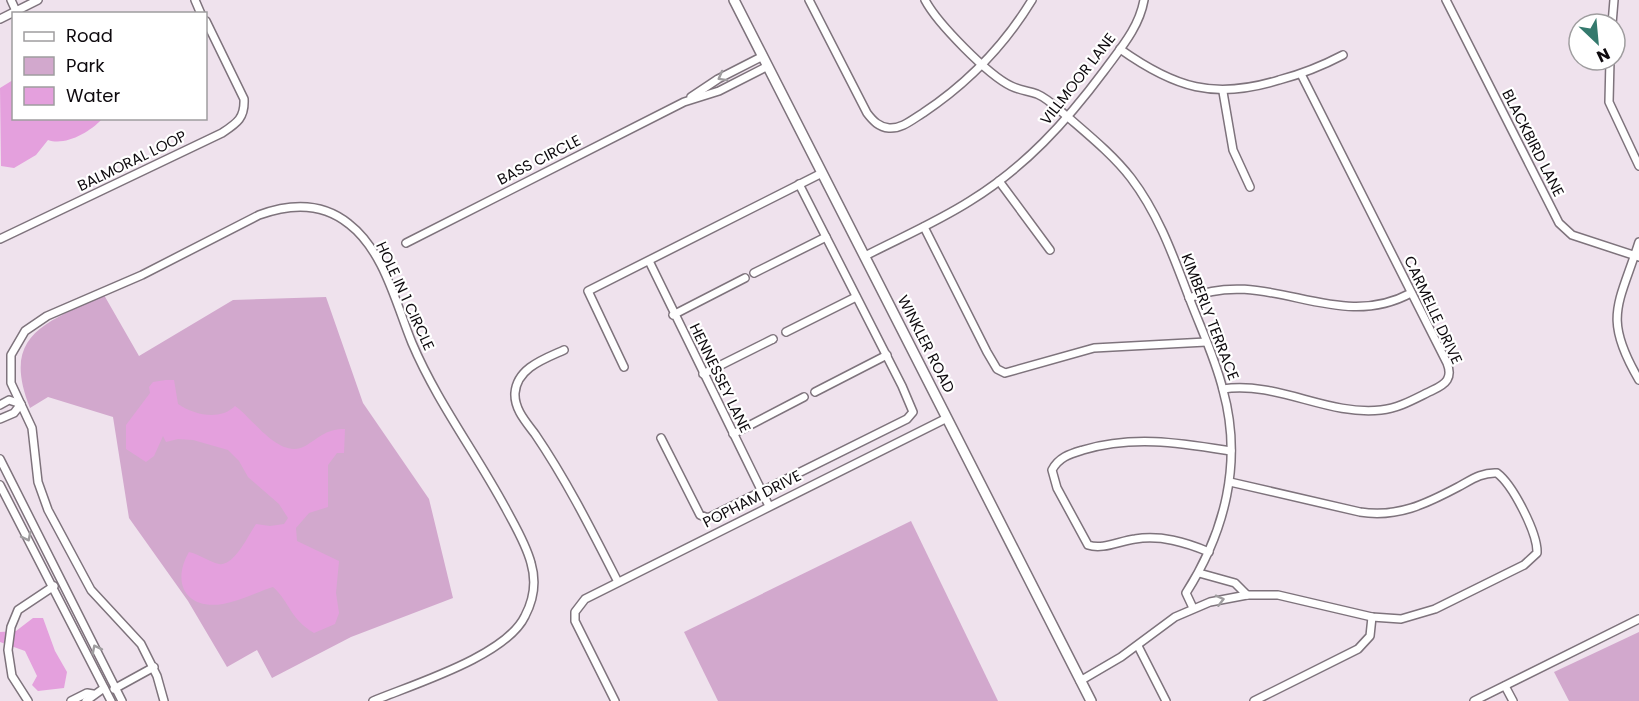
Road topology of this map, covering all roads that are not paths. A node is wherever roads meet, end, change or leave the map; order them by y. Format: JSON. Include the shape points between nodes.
{"nodes":[{"id":1,"x":10,"y":0,"type":"edge"},
{"id":2,"x":38,"y":0,"type":"edge"},
{"id":3,"x":734,"y":0,"type":"edge"},
{"id":4,"x":809,"y":0,"type":"edge"},
{"id":5,"x":925,"y":0,"type":"edge"},
{"id":6,"x":1032,"y":0,"type":"edge"},
{"id":7,"x":1144,"y":0,"type":"edge"},
{"id":8,"x":1446,"y":0,"type":"edge"},
{"id":9,"x":16,"y":11,"type":"joint"},
{"id":10,"x":207,"y":23,"type":"edge"},
{"id":11,"x":1120,"y":49,"type":"junction"},
{"id":12,"x":1343,"y":55,"type":"dead end"},
{"id":13,"x":763,"y":56,"type":"junction"},
{"id":14,"x":984,"y":64,"type":"junction"},
{"id":15,"x":768,"y":66,"type":"junction"},
{"id":16,"x":1610,"y":72,"type":"edge"},
{"id":17,"x":1301,"y":74,"type":"junction"},
{"id":18,"x":1223,"y":92,"type":"junction"},
{"id":19,"x":684,"y":102,"type":"junction"},
{"id":20,"x":1069,"y":118,"type":"junction"},
{"id":21,"x":1639,"y":166,"type":"edge"},
{"id":22,"x":822,"y":173,"type":"junction"},
{"id":23,"x":999,"y":181,"type":"junction"},
{"id":24,"x":799,"y":184,"type":"junction"},
{"id":25,"x":1250,"y":187,"type":"dead end"},
{"id":26,"x":924,"y":226,"type":"junction"},
{"id":27,"x":826,"y":237,"type":"junction"},
{"id":28,"x":0,"y":239,"type":"edge"},
{"id":29,"x":1639,"y":242,"type":"edge"},
{"id":30,"x":406,"y":243,"type":"dead end"},
{"id":31,"x":1050,"y":250,"type":"dead end"},
{"id":32,"x":864,"y":256,"type":"junction"},
{"id":33,"x":1637,"y":256,"type":"edge"},
{"id":34,"x":649,"y":261,"type":"junction"},
{"id":35,"x":754,"y":273,"type":"dead end"},
{"id":36,"x":745,"y":278,"type":"dead end"},
{"id":37,"x":1411,"y":293,"type":"junction"},
{"id":38,"x":856,"y":297,"type":"junction"},
{"id":39,"x":1189,"y":298,"type":"junction"},
{"id":40,"x":673,"y":315,"type":"junction"},
{"id":41,"x":786,"y":332,"type":"dead end"},
{"id":42,"x":773,"y":339,"type":"dead end"},
{"id":43,"x":1206,"y":342,"type":"junction"},
{"id":44,"x":564,"y":350,"type":"dead end"},
{"id":45,"x":886,"y":355,"type":"junction"},
{"id":46,"x":624,"y":368,"type":"dead end"},
{"id":47,"x":703,"y":374,"type":"junction"},
{"id":48,"x":1639,"y":380,"type":"edge"},
{"id":49,"x":1223,"y":389,"type":"junction"},
{"id":50,"x":815,"y":392,"type":"dead end"},
{"id":51,"x":804,"y":397,"type":"dead end"},
{"id":52,"x":21,"y":404,"type":"junction"},
{"id":53,"x":0,"y":405,"type":"edge"},
{"id":54,"x":947,"y":418,"type":"junction"},
{"id":55,"x":0,"y":420,"type":"edge"},
{"id":56,"x":733,"y":434,"type":"junction"},
{"id":57,"x":661,"y":438,"type":"dead end"},
{"id":58,"x":1231,"y":451,"type":"junction"},
{"id":59,"x":0,"y":459,"type":"edge"},
{"id":60,"x":1230,"y":482,"type":"junction"},
{"id":61,"x":0,"y":485,"type":"edge"},
{"id":62,"x":761,"y":491,"type":"junction"},
{"id":63,"x":769,"y":506,"type":"junction"},
{"id":64,"x":1209,"y":552,"type":"junction"},
{"id":65,"x":1199,"y":573,"type":"junction"},
{"id":66,"x":62,"y":582,"type":"junction"},
{"id":67,"x":618,"y":582,"type":"junction"},
{"id":68,"x":52,"y":586,"type":"junction"},
{"id":69,"x":1247,"y":595,"type":"junction"},
{"id":70,"x":1193,"y":608,"type":"junction"},
{"id":71,"x":1372,"y":617,"type":"junction"},
{"id":72,"x":1639,"y":619,"type":"edge"},
{"id":73,"x":1138,"y":646,"type":"junction"},
{"id":74,"x":154,"y":668,"type":"junction"},
{"id":75,"x":1080,"y":681,"type":"junction"},
{"id":76,"x":1506,"y":686,"type":"junction"},
{"id":77,"x":115,"y":688,"type":"junction"},
{"id":78,"x":107,"y":696,"type":"edge"},
{"id":79,"x":91,"y":699,"type":"edge"},
{"id":80,"x":28,"y":701,"type":"edge"},
{"id":81,"x":71,"y":701,"type":"edge"},
{"id":82,"x":122,"y":701,"type":"edge"},
{"id":83,"x":164,"y":701,"type":"edge"},
{"id":84,"x":373,"y":701,"type":"edge"},
{"id":85,"x":615,"y":701,"type":"edge"},
{"id":86,"x":1091,"y":701,"type":"edge"},
{"id":87,"x":1166,"y":701,"type":"edge"},
{"id":88,"x":1254,"y":701,"type":"edge"},
{"id":89,"x":1474,"y":701,"type":"edge"},
{"id":90,"x":1513,"y":701,"type":"edge"}],
"edges":[{"from":1,"to":9,"type":"street"},
{"from":2,"to":9,"type":"street"},
{"from":3,"to":13,"type":"street","name":"WINKLER ROAD"},
{"from":4,"to":14,"type":"street","via":[[867,113],[882,126],[891,128],[909,122],[946,98]]},
{"from":5,"to":14,"type":"street","name":"KIMBERLY TERRACE","via":[[942,24]]},
{"from":6,"to":14,"type":"street"},
{"from":7,"to":11,"type":"street","name":"VILLMOOR LANE","via":[[1136,25]]},
{"from":8,"to":33,"type":"street","name":"BLACKBIRD LANE","via":[[1559,223],[1572,235]]},
{"from":10,"to":28,"type":"street","name":"BALMORAL LOOP","via":[[244,99],[245,111],[239,122]]},
{"from":11,"to":18,"type":"street","via":[[1143,65],[1177,80]]},
{"from":11,"to":20,"type":"street","name":"VILLMOOR LANE"},
{"from":12,"to":17,"type":"street"},
{"from":13,"to":15,"type":"street","name":"WINKLER ROAD"},
{"from":13,"to":19,"type":"street","name":"BASS CIRCLE","one_way":true,"via":[[717,79]]},
{"from":14,"to":20,"type":"street","name":"KIMBERLY TERRACE","via":[[1012,87],[1038,95]]},
{"from":15,"to":19,"type":"street","name":"BASS CIRCLE"},
{"from":15,"to":22,"type":"street","name":"WINKLER ROAD"},
{"from":16,"to":21,"type":"street","via":[[1609,102]]},
{"from":17,"to":18,"type":"street"},
{"from":17,"to":37,"type":"street","name":"CARMELLE DRIVE"},
{"from":18,"to":25,"type":"street","via":[[1227,129]]},
{"from":19,"to":30,"type":"street","name":"BASS CIRCLE"},
{"from":20,"to":23,"type":"street","name":"VILLMOOR LANE"},
{"from":20,"to":39,"type":"street","name":"KIMBERLY TERRACE","via":[[1117,163],[1140,191],[1160,226]]},
{"from":22,"to":24,"type":"street"},
{"from":22,"to":32,"type":"street","name":"WINKLER ROAD"},
{"from":23,"to":26,"type":"street","name":"VILLMOOR LANE"},
{"from":23,"to":31,"type":"street"},
{"from":24,"to":27,"type":"street"},
{"from":24,"to":34,"type":"street"},
{"from":26,"to":32,"type":"street","name":"VILLMOOR LANE"},
{"from":26,"to":43,"type":"street","via":[[987,352],[1005,373],[1094,348]]},
{"from":27,"to":35,"type":"street"},
{"from":27,"to":38,"type":"street"},
{"from":29,"to":33,"type":"street"},
{"from":32,"to":54,"type":"street","name":"WINKLER ROAD"},
{"from":33,"to":48,"type":"street","via":[[1617,309],[1616,327],[1624,354]]},
{"from":34,"to":40,"type":"street","name":"HENNESSEY LANE"},
{"from":34,"to":46,"type":"street","via":[[588,291]]},
{"from":36,"to":40,"type":"street"},
{"from":37,"to":39,"type":"street","via":[[1384,305],[1354,308],[1254,289],[1215,290]]},
{"from":37,"to":49,"type":"street","name":"CARMELLE DRIVE","via":[[1450,371],[1442,386],[1400,406],[1364,411],[1252,386]]},
{"from":38,"to":41,"type":"street"},
{"from":38,"to":45,"type":"street"},
{"from":39,"to":43,"type":"street","name":"KIMBERLY TERRACE"},
{"from":40,"to":47,"type":"street","name":"HENNESSEY LANE"},
{"from":42,"to":47,"type":"street"},
{"from":43,"to":49,"type":"street","name":"KIMBERLY TERRACE"},
{"from":44,"to":67,"type":"street","via":[[527,369],[518,384],[516,401],[568,484]]},
{"from":45,"to":50,"type":"street"},
{"from":45,"to":62,"type":"street","via":[[913,412],[903,421]]},
{"from":47,"to":56,"type":"street","name":"HENNESSEY LANE"},
{"from":49,"to":58,"type":"street","name":"KIMBERLY TERRACE"},
{"from":51,"to":56,"type":"street"},
{"from":52,"to":53,"type":"street","via":[[9,400]]},
{"from":52,"to":55,"type":"street"},
{"from":52,"to":74,"type":"street","name":"HOLE IN 1 CIRCLE","via":[[32,429],[38,482],[48,510],[91,590],[135,636]]},
{"from":52,"to":84,"type":"street","name":"HOLE IN 1 CIRCLE","via":[[11,383],[11,355],[25,331],[47,316],[142,275],[274,210],[300,206],[319,209],[351,225],[373,253],[429,378],[516,530],[531,563],[534,582],[526,614],[502,642]]},
{"from":54,"to":63,"type":"street","name":"POPHAM DRIVE"},
{"from":54,"to":75,"type":"street","name":"WINKLER ROAD"},
{"from":56,"to":62,"type":"street","name":"HENNESSEY LANE"},
{"from":57,"to":62,"type":"street","via":[[700,514],[708,518]]},
{"from":58,"to":60,"type":"street","name":"KIMBERLY TERRACE"},
{"from":58,"to":64,"type":"street","via":[[1164,441],[1123,442],[1072,453],[1056,462],[1052,470],[1057,488],[1088,545],[1097,548],[1152,538],[1182,542]]},
{"from":59,"to":66,"type":"street"},
{"from":60,"to":64,"type":"street","name":"KIMBERLY TERRACE"},
{"from":60,"to":71,"type":"street","via":[[1360,513],[1382,514],[1413,509],[1477,477],[1497,473],[1504,479],[1537,544],[1532,560],[1419,615]]},
{"from":61,"to":68,"type":"street","one_way":true},
{"from":62,"to":63,"type":"street","name":"HENNESSEY LANE"},
{"from":63,"to":67,"type":"street","name":"POPHAM DRIVE"},
{"from":64,"to":65,"type":"street","name":"KIMBERLY TERRACE"},
{"from":65,"to":69,"type":"street","via":[[1234,583]]},
{"from":65,"to":70,"type":"street","name":"KIMBERLY TERRACE","via":[[1186,593]]},
{"from":66,"to":68,"type":"street"},
{"from":77,"to":66,"type":"street","one_way":true},
{"from":67,"to":85,"type":"street","name":"POPHAM DRIVE","via":[[585,599],[575,612],[578,630]]},
{"from":68,"to":78,"type":"street"},
{"from":68,"to":80,"type":"street","via":[[18,610],[11,627],[8,650],[12,676]]},
{"from":70,"to":69,"type":"street","one_way":true},
{"from":69,"to":71,"type":"street","via":[[1278,595]]},
{"from":70,"to":73,"type":"street","via":[[1156,629]]},
{"from":71,"to":88,"type":"street","via":[[1370,636],[1358,649]]},
{"from":72,"to":76,"type":"street"},
{"from":73,"to":75,"type":"street"},
{"from":73,"to":87,"type":"street"},
{"from":74,"to":77,"type":"street"},
{"from":74,"to":83,"type":"street","name":"HOLE IN 1 CIRCLE"},
{"from":75,"to":86,"type":"street","name":"WINKLER ROAD"},
{"from":76,"to":89,"type":"street"},
{"from":76,"to":90,"type":"street"},
{"from":77,"to":78,"type":"street"},
{"from":77,"to":82,"type":"street"},
{"from":78,"to":79,"type":"street"},
{"from":79,"to":81,"type":"street","via":[[87,693]]}]}
